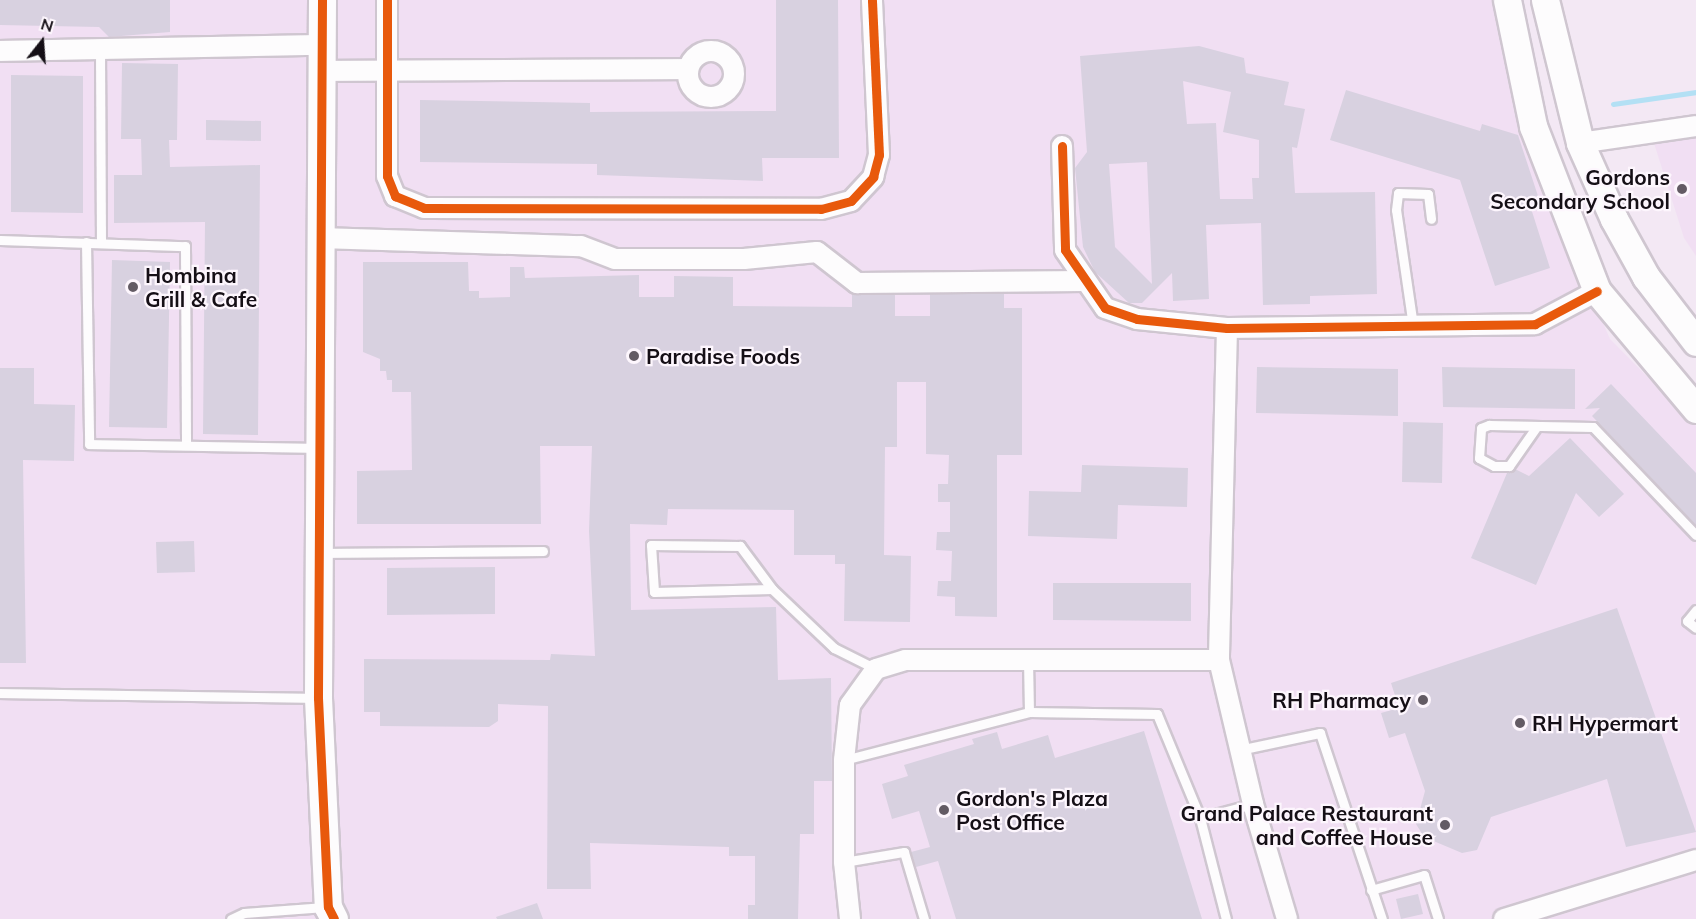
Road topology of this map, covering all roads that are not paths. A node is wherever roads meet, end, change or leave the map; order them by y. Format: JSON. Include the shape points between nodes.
{"nodes":[{"id":1,"x":322,"y":0,"type":"edge"},
{"id":2,"x":387,"y":0,"type":"edge"},
{"id":3,"x":872,"y":0,"type":"edge"},
{"id":4,"x":1507,"y":0,"type":"edge"},
{"id":5,"x":1545,"y":0,"type":"edge"},
{"id":6,"x":0,"y":51,"type":"edge"},
{"id":7,"x":100,"y":51,"type":"junction"},
{"id":8,"x":322,"y":58,"type":"junction"},
{"id":9,"x":688,"y":69,"type":"dead end"},
{"id":10,"x":387,"y":74,"type":"junction"},
{"id":11,"x":1696,"y":126,"type":"edge"},
{"id":12,"x":1580,"y":143,"type":"junction"},
{"id":13,"x":1062,"y":146,"type":"dead end"},
{"id":14,"x":1431,"y":219,"type":"dead end"},
{"id":15,"x":320,"y":238,"type":"junction"},
{"id":16,"x":0,"y":240,"type":"edge"},
{"id":17,"x":86,"y":242,"type":"junction"},
{"id":18,"x":102,"y":243,"type":"junction"},
{"id":19,"x":1084,"y":281,"type":"junction"},
{"id":20,"x":1597,"y":291,"type":"junction"},
{"id":21,"x":1413,"y":326,"type":"junction"},
{"id":22,"x":1227,"y":328,"type":"junction"},
{"id":23,"x":1696,"y":342,"type":"edge"},
{"id":24,"x":1696,"y":409,"type":"edge"},
{"id":25,"x":1537,"y":426,"type":"junction"},
{"id":26,"x":186,"y":445,"type":"junction"},
{"id":27,"x":320,"y":448,"type":"junction"},
{"id":28,"x":1696,"y":536,"type":"edge"},
{"id":29,"x":543,"y":551,"type":"dead end"},
{"id":30,"x":317,"y":553,"type":"junction"},
{"id":31,"x":772,"y":589,"type":"junction"},
{"id":32,"x":1696,"y":610,"type":"edge"},
{"id":33,"x":1696,"y":628,"type":"edge"},
{"id":34,"x":1028,"y":660,"type":"junction"},
{"id":35,"x":1219,"y":660,"type":"junction"},
{"id":36,"x":876,"y":669,"type":"junction"},
{"id":37,"x":0,"y":693,"type":"edge"},
{"id":38,"x":318,"y":698,"type":"junction"},
{"id":39,"x":1029,"y":712,"type":"junction"},
{"id":40,"x":1239,"y":750,"type":"junction"},
{"id":41,"x":844,"y":760,"type":"junction"},
{"id":42,"x":1253,"y":804,"type":"junction"},
{"id":43,"x":1200,"y":818,"type":"junction"},
{"id":44,"x":1696,"y":860,"type":"edge"},
{"id":45,"x":844,"y":862,"type":"junction"},
{"id":46,"x":1371,"y":890,"type":"junction"},
{"id":47,"x":331,"y":913,"type":"edge"},
{"id":48,"x":231,"y":919,"type":"edge"},
{"id":49,"x":850,"y":919,"type":"edge"},
{"id":50,"x":924,"y":919,"type":"edge"},
{"id":51,"x":1226,"y":919,"type":"edge"},
{"id":52,"x":1287,"y":919,"type":"edge"},
{"id":53,"x":1382,"y":919,"type":"edge"},
{"id":54,"x":1438,"y":919,"type":"edge"},
{"id":55,"x":1504,"y":919,"type":"edge"}],
"edges":[{"from":1,"to":8,"type":"street"},
{"from":2,"to":10,"type":"street"},
{"from":3,"to":10,"type":"street","via":[[879,155],[873,177],[851,201],[821,209],[424,208],[395,196],[387,176]]},
{"from":4,"to":20,"type":"street","via":[[1533,126]]},
{"from":5,"to":12,"type":"street"},
{"from":6,"to":7,"type":"street"},
{"from":7,"to":8,"type":"street"},
{"from":7,"to":18,"type":"lane"},
{"from":8,"to":10,"type":"street"},
{"from":8,"to":15,"type":"street"},
{"from":9,"to":10,"type":"street"},
{"from":11,"to":12,"type":"street"},
{"from":12,"to":23,"type":"street","via":[[1614,219],[1647,277]]},
{"from":13,"to":19,"type":"street","via":[[1065,250]]},
{"from":14,"to":21,"type":"lane","via":[[1428,194],[1398,193],[1396,210]]},
{"from":15,"to":19,"type":"street","via":[[581,246],[615,259],[744,259],[817,252],[857,283]]},
{"from":15,"to":27,"type":"street"},
{"from":16,"to":17,"type":"lane"},
{"from":17,"to":18,"type":"lane"},
{"from":17,"to":26,"type":"lane","via":[[89,444]]},
{"from":18,"to":26,"type":"lane","via":[[185,246]]},
{"from":19,"to":22,"type":"street","via":[[1105,308],[1137,319]]},
{"from":20,"to":21,"type":"street","via":[[1535,324]]},
{"from":20,"to":24,"type":"street"},
{"from":21,"to":22,"type":"street"},
{"from":22,"to":35,"type":"street"},
{"from":25,"to":25,"type":"lane","via":[[1481,428],[1479,458],[1494,466],[1509,466]]},
{"from":25,"to":28,"type":"lane","via":[[1593,427]]},
{"from":26,"to":27,"type":"lane"},
{"from":27,"to":30,"type":"street"},
{"from":29,"to":30,"type":"lane"},
{"from":30,"to":38,"type":"street"},
{"from":31,"to":31,"type":"lane","via":[[740,546],[651,545],[654,592]]},
{"from":31,"to":36,"type":"lane","via":[[834,648]]},
{"from":32,"to":33,"type":"lane","via":[[1687,621]]},
{"from":34,"to":35,"type":"street"},
{"from":34,"to":36,"type":"street","via":[[906,660]]},
{"from":34,"to":39,"type":"lane"},
{"from":35,"to":40,"type":"street"},
{"from":36,"to":41,"type":"street","via":[[850,705]]},
{"from":37,"to":38,"type":"lane"},
{"from":38,"to":47,"type":"street"},
{"from":39,"to":41,"type":"lane"},
{"from":39,"to":43,"type":"lane","via":[[1157,714]]},
{"from":40,"to":42,"type":"street"},
{"from":40,"to":46,"type":"lane","via":[[1320,733]]},
{"from":41,"to":45,"type":"street"},
{"from":42,"to":43,"type":"lane"},
{"from":42,"to":52,"type":"street"},
{"from":43,"to":51,"type":"lane"},
{"from":44,"to":55,"type":"street"},
{"from":45,"to":49,"type":"street"},
{"from":45,"to":50,"type":"lane","via":[[904,852]]},
{"from":46,"to":53,"type":"lane"},
{"from":46,"to":54,"type":"lane","via":[[1424,874]]},
{"from":47,"to":48,"type":"lane","via":[[244,913]]}]}
